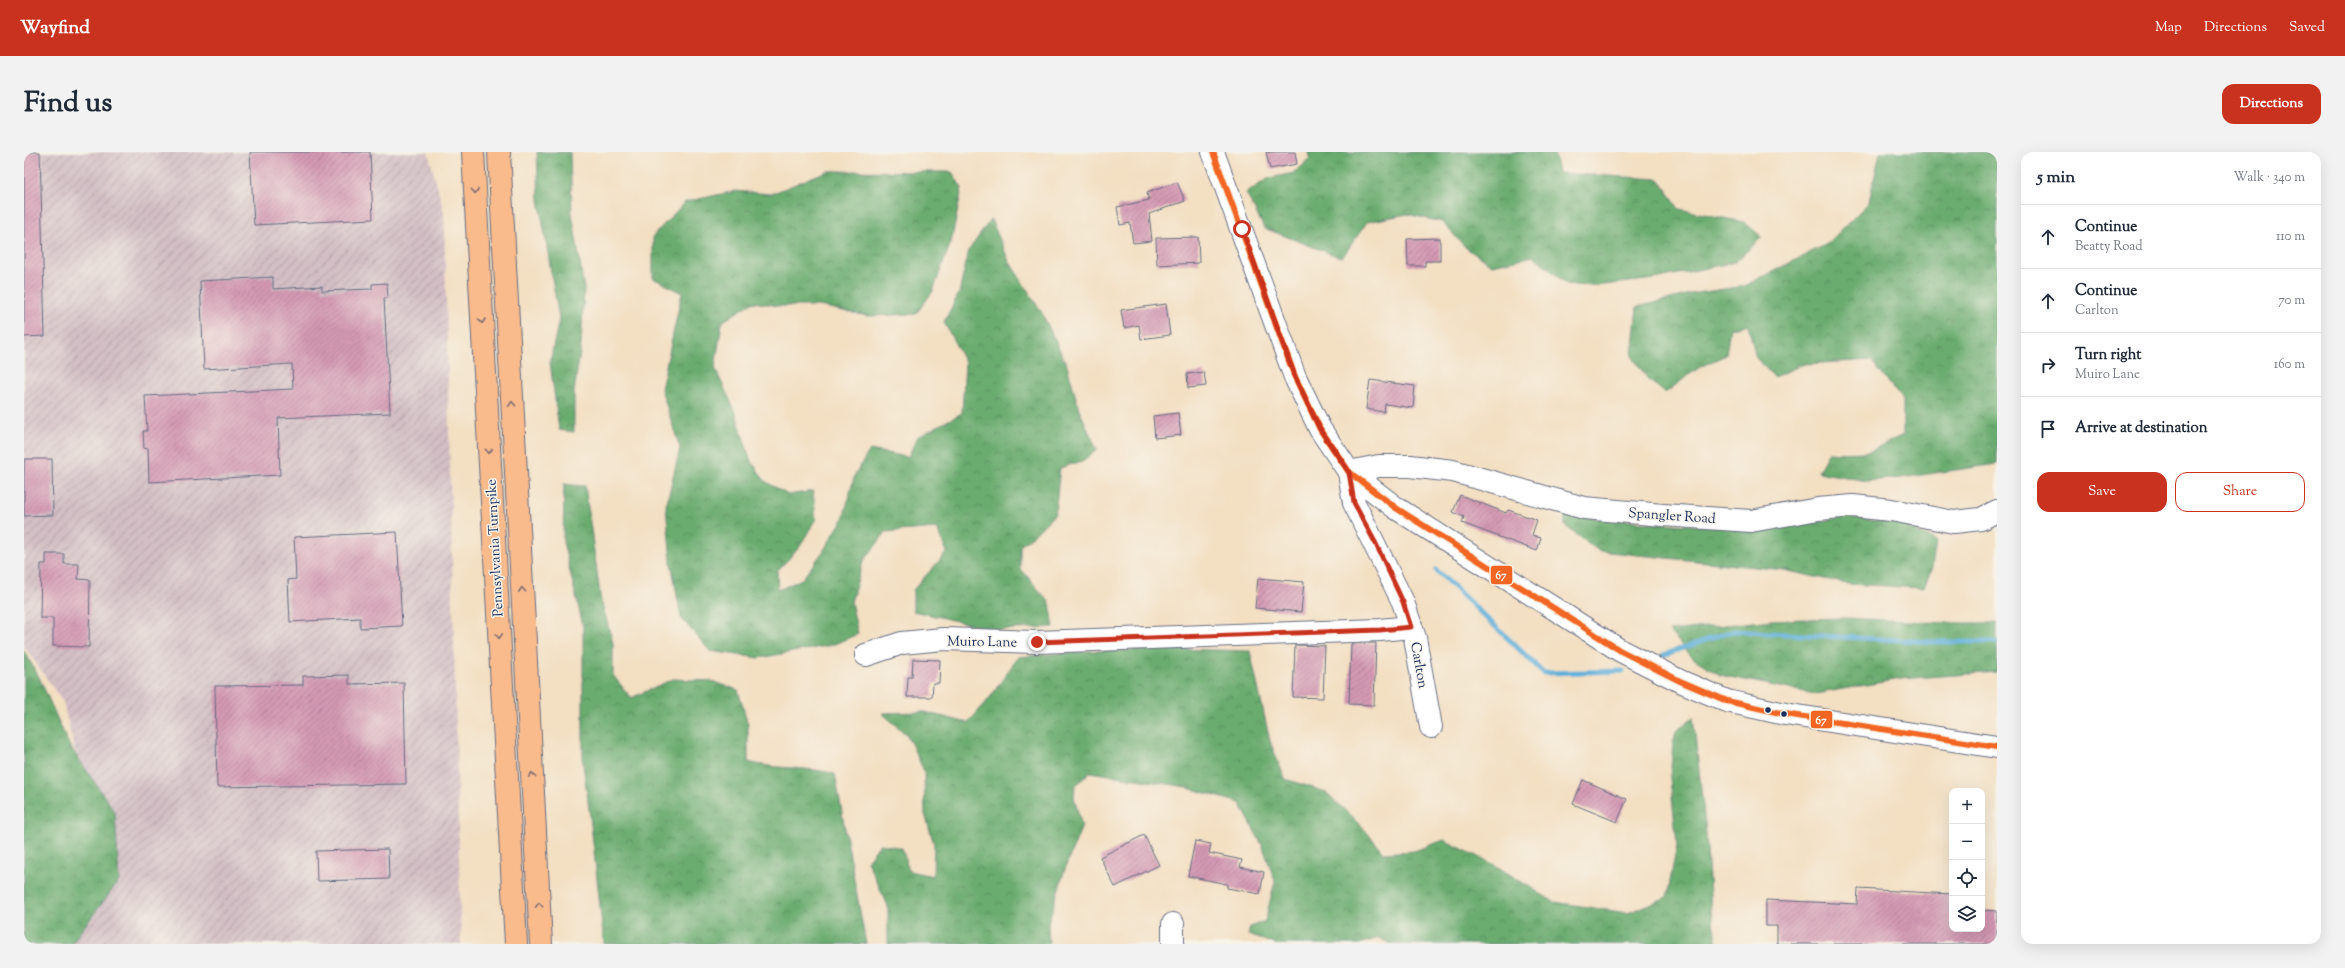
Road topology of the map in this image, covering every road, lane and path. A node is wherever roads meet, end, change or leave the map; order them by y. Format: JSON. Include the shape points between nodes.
{"nodes":[{"id":1,"x":473,"y":152,"type":"edge"},
{"id":2,"x":499,"y":152,"type":"edge"},
{"id":3,"x":1213,"y":152,"type":"edge"},
{"id":4,"x":1349,"y":472,"type":"junction"},
{"id":5,"x":1997,"y":512,"type":"edge"},
{"id":6,"x":1411,"y":627,"type":"junction"},
{"id":7,"x":866,"y":655,"type":"dead end"},
{"id":8,"x":1431,"y":727,"type":"dead end"},
{"id":9,"x":1997,"y":747,"type":"edge"},
{"id":10,"x":516,"y":944,"type":"edge"},
{"id":11,"x":541,"y":944,"type":"edge"}],
"edges":[{"from":1,"to":10,"type":"highway","name":"Pennsylvania Turnpike","one_way":true},
{"from":11,"to":2,"type":"highway","name":"Pennsylvania Turnpike","one_way":true},
{"from":3,"to":4,"type":"street","via":[[1295,377],[1320,429]]},
{"from":4,"to":5,"type":"street","name":"Spangler Road","via":[[1379,466],[1410,466],[1453,471],[1584,508],[1751,521],[1818,509],[1853,506],[1954,522],[1981,519]]},
{"from":4,"to":6,"type":"street","name":"Carlton","via":[[1354,503],[1403,602]]},
{"from":4,"to":9,"type":"street","via":[[1396,508],[1621,652],[1680,681],[1726,700],[1785,714]]},
{"from":6,"to":7,"type":"street","name":"Muiro Lane","via":[[1037,642],[943,639],[902,643]]},
{"from":6,"to":8,"type":"street","name":"Carlton","via":[[1416,638]]}]}
